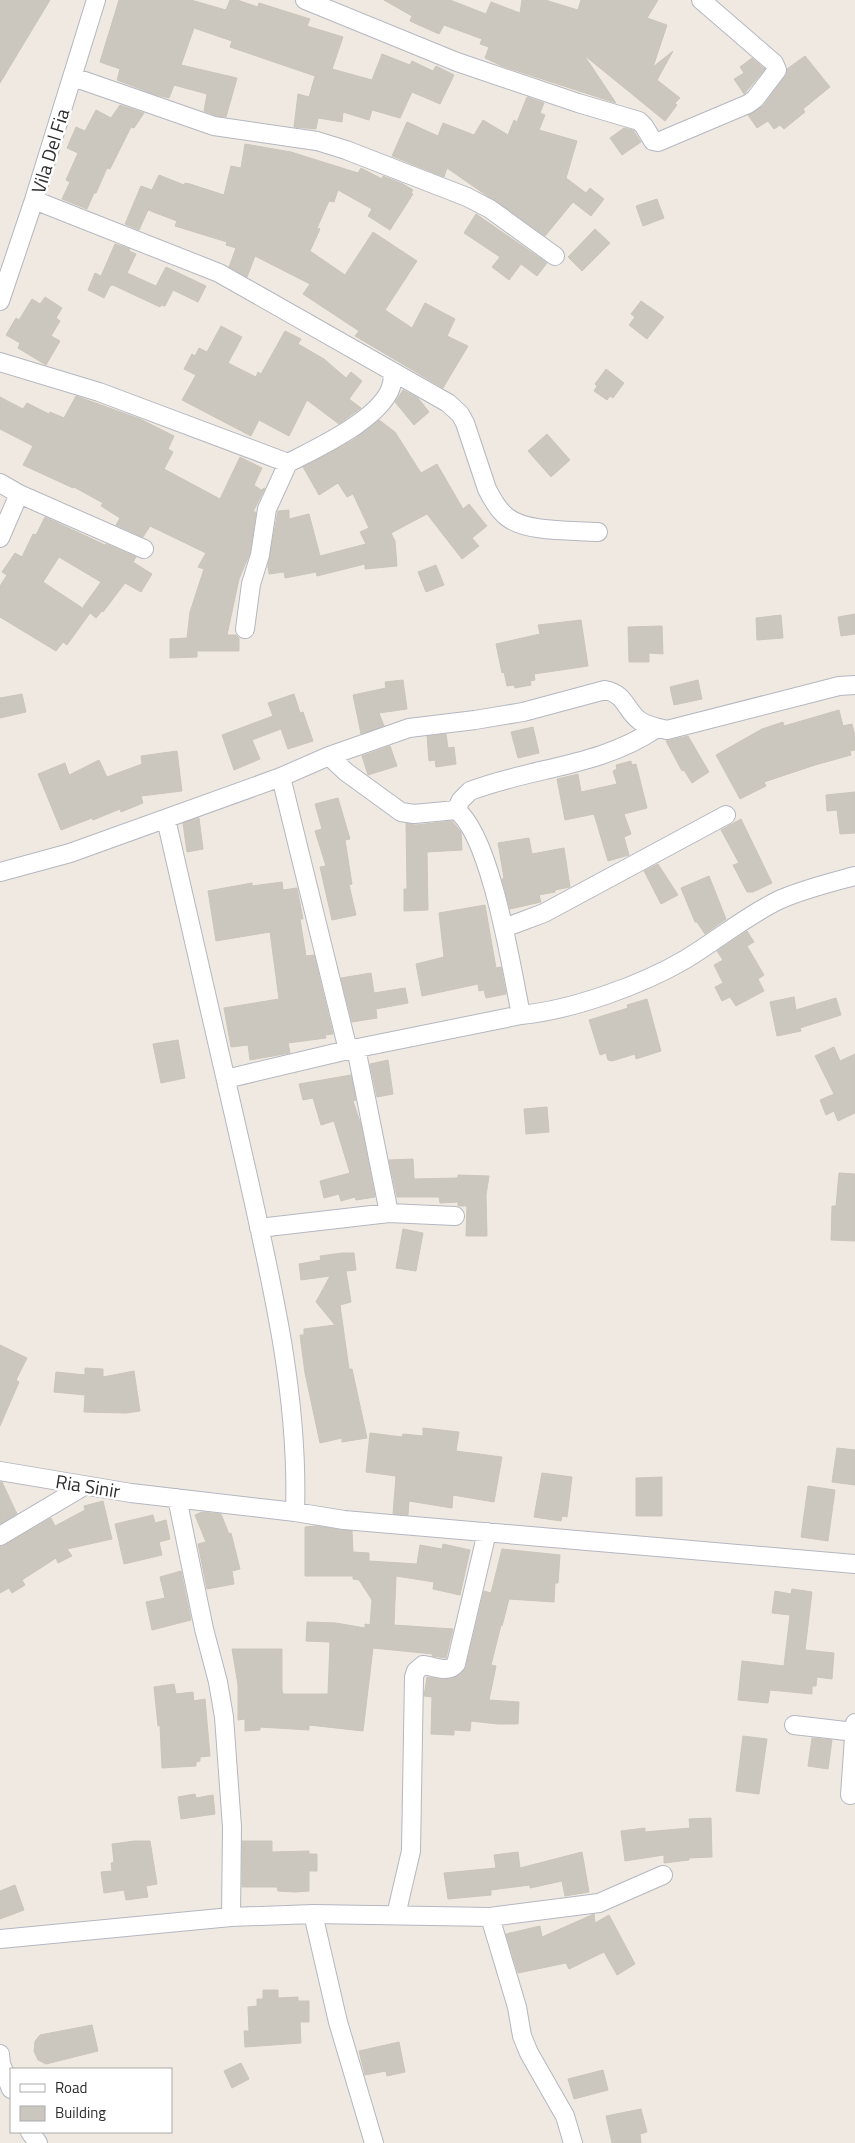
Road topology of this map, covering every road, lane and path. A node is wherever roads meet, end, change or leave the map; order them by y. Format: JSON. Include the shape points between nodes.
{"nodes":[{"id":1,"x":96,"y":0,"type":"edge"},
{"id":2,"x":306,"y":0,"type":"edge"},
{"id":3,"x":701,"y":0,"type":"edge"},
{"id":4,"x":73,"y":77,"type":"junction"},
{"id":5,"x":34,"y":200,"type":"junction"},
{"id":6,"x":555,"y":256,"type":"dead end"},
{"id":7,"x":0,"y":301,"type":"edge"},
{"id":8,"x":0,"y":362,"type":"edge"},
{"id":9,"x":392,"y":372,"type":"junction"},
{"id":10,"x":288,"y":463,"type":"junction"},
{"id":11,"x":0,"y":483,"type":"edge"},
{"id":12,"x":19,"y":494,"type":"junction"},
{"id":13,"x":598,"y":532,"type":"dead end"},
{"id":14,"x":0,"y":538,"type":"edge"},
{"id":15,"x":144,"y":549,"type":"dead end"},
{"id":16,"x":245,"y":628,"type":"dead end"},
{"id":17,"x":855,"y":685,"type":"edge"},
{"id":18,"x":657,"y":728,"type":"junction"},
{"id":19,"x":329,"y":756,"type":"junction"},
{"id":20,"x":281,"y":777,"type":"junction"},
{"id":21,"x":456,"y":810,"type":"junction"},
{"id":22,"x":726,"y":815,"type":"dead end"},
{"id":23,"x":166,"y":819,"type":"junction"},
{"id":24,"x":0,"y":872,"type":"edge"},
{"id":25,"x":855,"y":879,"type":"edge"},
{"id":26,"x":504,"y":928,"type":"junction"},
{"id":27,"x":521,"y":1015,"type":"junction"},
{"id":28,"x":352,"y":1049,"type":"junction"},
{"id":29,"x":226,"y":1079,"type":"junction"},
{"id":30,"x":389,"y":1213,"type":"junction"},
{"id":31,"x":455,"y":1216,"type":"dead end"},
{"id":32,"x":259,"y":1228,"type":"junction"},
{"id":33,"x":0,"y":1471,"type":"edge"},
{"id":34,"x":84,"y":1486,"type":"junction"},
{"id":35,"x":176,"y":1498,"type":"junction"},
{"id":36,"x":295,"y":1512,"type":"junction"},
{"id":37,"x":487,"y":1532,"type":"junction"},
{"id":38,"x":0,"y":1536,"type":"edge"},
{"id":39,"x":855,"y":1564,"type":"edge"},
{"id":40,"x":794,"y":1725,"type":"dead end"},
{"id":41,"x":855,"y":1729,"type":"edge"},
{"id":42,"x":850,"y":1795,"type":"dead end"},
{"id":43,"x":663,"y":1875,"type":"dead end"},
{"id":44,"x":313,"y":1914,"type":"junction"},
{"id":45,"x":396,"y":1915,"type":"junction"},
{"id":46,"x":231,"y":1917,"type":"junction"},
{"id":47,"x":490,"y":1917,"type":"junction"},
{"id":48,"x":0,"y":1939,"type":"edge"},
{"id":49,"x":0,"y":2054,"type":"edge"},
{"id":50,"x":10,"y":2086,"type":"edge"},
{"id":51,"x":374,"y":2143,"type":"edge"},
{"id":52,"x":573,"y":2143,"type":"edge"}],
"edges":[{"from":1,"to":4,"type":"street","name":"Vila Del Fia"},
{"from":2,"to":3,"type":"street","via":[[456,62],[639,121],[653,141],[658,142],[748,104],[777,70],[774,63]]},
{"from":4,"to":5,"type":"street","name":"Vila Del Fia"},
{"from":4,"to":6,"type":"street","via":[[214,126],[317,142],[346,150],[483,205]]},
{"from":5,"to":7,"type":"street","name":"Vila Del Fia"},
{"from":5,"to":9,"type":"street","via":[[218,273]]},
{"from":8,"to":10,"type":"street","via":[[99,392]]},
{"from":9,"to":10,"type":"street","via":[[392,384],[386,396],[368,416],[332,441]]},
{"from":9,"to":13,"type":"street","via":[[448,403],[460,414],[487,489],[509,519],[535,528]]},
{"from":10,"to":16,"type":"street","via":[[267,509]]},
{"from":11,"to":12,"type":"street"},
{"from":12,"to":14,"type":"street"},
{"from":12,"to":15,"type":"street"},
{"from":17,"to":18,"type":"street","via":[[839,686],[678,729]]},
{"from":18,"to":19,"type":"street","via":[[640,720],[615,692],[605,690],[523,712],[409,728]]},
{"from":18,"to":21,"type":"street","via":[[640,740],[612,752],[470,791]]},
{"from":19,"to":20,"type":"street"},
{"from":19,"to":21,"type":"street","via":[[400,812]]},
{"from":20,"to":23,"type":"street"},
{"from":20,"to":28,"type":"street"},
{"from":21,"to":26,"type":"street","via":[[470,825],[485,856]]},
{"from":22,"to":26,"type":"street","via":[[584,893]]},
{"from":23,"to":24,"type":"street","via":[[70,853]]},
{"from":23,"to":29,"type":"street"},
{"from":25,"to":27,"type":"street","via":[[804,890],[777,901],[671,968],[604,996]]},
{"from":26,"to":27,"type":"street"},
{"from":27,"to":28,"type":"street"},
{"from":28,"to":29,"type":"street"},
{"from":28,"to":30,"type":"street"},
{"from":29,"to":32,"type":"street"},
{"from":30,"to":31,"type":"street"},
{"from":30,"to":32,"type":"street"},
{"from":32,"to":36,"type":"street","via":[[285,1357],[296,1472]]},
{"from":33,"to":34,"type":"street","name":"Ria Sinir"},
{"from":34,"to":35,"type":"street","name":"Ria Sinir"},
{"from":34,"to":38,"type":"street"},
{"from":35,"to":36,"type":"street","name":"Ria Sinir"},
{"from":35,"to":46,"type":"street","via":[[224,1717],[232,1827]]},
{"from":36,"to":37,"type":"street","name":"Ria Sinir","via":[[344,1520]]},
{"from":37,"to":39,"type":"street","name":"Ria Sinir"},
{"from":37,"to":45,"type":"street","via":[[455,1667],[423,1666],[414,1677],[411,1851]]},
{"from":40,"to":41,"type":"street"},
{"from":41,"to":42,"type":"street"},
{"from":43,"to":47,"type":"street","via":[[584,1906]]},
{"from":44,"to":45,"type":"street"},
{"from":44,"to":46,"type":"street"},
{"from":44,"to":51,"type":"street","via":[[338,2022]]},
{"from":45,"to":47,"type":"street"},
{"from":46,"to":48,"type":"street"},
{"from":47,"to":52,"type":"street","via":[[517,2007],[522,2036],[565,2116]]},
{"from":49,"to":50,"type":"street"}]}
